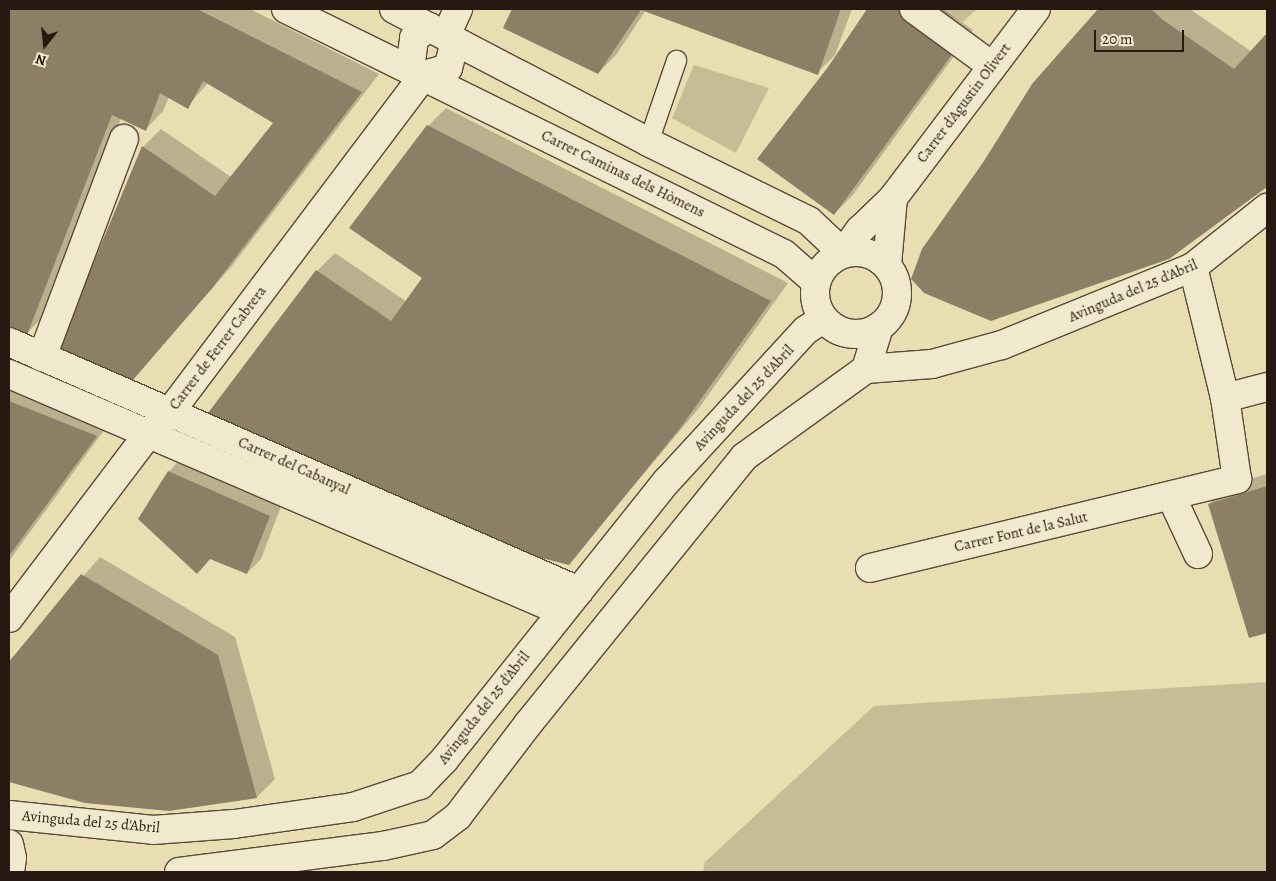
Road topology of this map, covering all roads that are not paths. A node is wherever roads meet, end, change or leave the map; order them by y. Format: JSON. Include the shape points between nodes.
{"nodes":[{"id":1,"x":286,"y":9,"type":"edge"},
{"id":2,"x":394,"y":9,"type":"edge"},
{"id":3,"x":458,"y":9,"type":"edge"},
{"id":4,"x":914,"y":9,"type":"edge"},
{"id":5,"x":1036,"y":9,"type":"edge"},
{"id":6,"x":444,"y":35,"type":"junction"},
{"id":7,"x":676,"y":60,"type":"dead end"},
{"id":8,"x":992,"y":66,"type":"junction"},
{"id":9,"x":417,"y":71,"type":"junction"},
{"id":10,"x":124,"y":139,"type":"dead end"},
{"id":11,"x":648,"y":142,"type":"junction"},
{"id":12,"x":893,"y":198,"type":"junction"},
{"id":13,"x":1267,"y":208,"type":"edge"},
{"id":14,"x":843,"y":253,"type":"junction"},
{"id":15,"x":887,"y":265,"type":"junction"},
{"id":16,"x":1193,"y":267,"type":"junction"},
{"id":17,"x":816,"y":282,"type":"junction"},
{"id":18,"x":823,"y":318,"type":"junction"},
{"id":19,"x":879,"y":327,"type":"junction"},
{"id":20,"x":9,"y":342,"type":"edge"},
{"id":21,"x":42,"y":357,"type":"junction"},
{"id":22,"x":866,"y":369,"type":"junction"},
{"id":23,"x":9,"y":374,"type":"edge"},
{"id":24,"x":1267,"y":387,"type":"edge"},
{"id":25,"x":1225,"y":398,"type":"junction"},
{"id":26,"x":170,"y":412,"type":"junction"},
{"id":27,"x":148,"y":434,"type":"junction"},
{"id":28,"x":1171,"y":496,"type":"junction"},
{"id":29,"x":1198,"y":554,"type":"dead end"},
{"id":30,"x":870,"y":568,"type":"dead end"},
{"id":31,"x":579,"y":591,"type":"junction"},
{"id":32,"x":561,"y":611,"type":"junction"},
{"id":33,"x":9,"y":618,"type":"edge"},
{"id":34,"x":9,"y":815,"type":"edge"},
{"id":35,"x":9,"y":844,"type":"edge"},
{"id":36,"x":291,"y":865,"type":"edge"},
{"id":37,"x":10,"y":872,"type":"edge"},
{"id":38,"x":179,"y":872,"type":"edge"}],
"edges":[{"from":1,"to":9,"type":"street","name":"Carrer Caminas dels Hòmens"},
{"from":2,"to":6,"type":"street"},
{"from":3,"to":6,"type":"street"},
{"from":4,"to":8,"type":"street"},
{"from":5,"to":8,"type":"street","name":"Carrer d'Agustin Olivert"},
{"from":6,"to":9,"type":"street","via":[[414,38]]},
{"from":6,"to":9,"type":"street","via":[[448,68]]},
{"from":6,"to":11,"type":"street"},
{"from":7,"to":11,"type":"lane"},
{"from":8,"to":12,"type":"street","name":"Carrer d'Agustin Olivert"},
{"from":9,"to":17,"type":"street","name":"Carrer Caminas dels Hòmens","via":[[784,254]]},
{"from":9,"to":26,"type":"street","name":"Carrer de Ferrer Cabrera"},
{"from":10,"to":21,"type":"street"},
{"from":11,"to":14,"type":"street","via":[[809,221]]},
{"from":12,"to":14,"type":"street","name":"Carrer d'Agustin Olivert","via":[[860,230]]},
{"from":12,"to":15,"type":"street"},
{"from":13,"to":16,"type":"street","name":"Avinguda del 25 d'Abril"},
{"from":14,"to":15,"type":"street","via":[[871,254]]},
{"from":14,"to":17,"type":"street","via":[[821,270]]},
{"from":15,"to":19,"type":"street","via":[[894,277],[897,298],[890,317]]},
{"from":16,"to":22,"type":"street","name":"Avinguda del 25 d'Abril","via":[[1002,345],[932,364]]},
{"from":16,"to":25,"type":"street","name":"Carrer Font de la Salut"},
{"from":17,"to":18,"type":"street","via":[[816,301]]},
{"from":18,"to":19,"type":"street","via":[[849,333],[870,332]]},
{"from":18,"to":31,"type":"street","name":"Avinguda del 25 d'Abril","via":[[806,330],[667,481]]},
{"from":19,"to":22,"type":"street"},
{"from":20,"to":21,"type":"street","name":"Carrer del Cabanyal"},
{"from":21,"to":26,"type":"street","name":"Carrer del Cabanyal"},
{"from":22,"to":36,"type":"street","via":[[744,458],[528,724],[458,816],[433,835]]},
{"from":23,"to":27,"type":"street","name":"Carrer del Cabanyal"},
{"from":24,"to":25,"type":"street"},
{"from":25,"to":28,"type":"street","name":"Carrer Font de la Salut","via":[[1237,479]]},
{"from":26,"to":27,"type":"street","name":"Carrer de Ferrer Cabrera"},
{"from":26,"to":31,"type":"street","name":"Carrer del Cabanyal"},
{"from":27,"to":32,"type":"street","name":"Carrer del Cabanyal"},
{"from":27,"to":33,"type":"street","name":"Carrer de Ferrer Cabrera"},
{"from":28,"to":29,"type":"street"},
{"from":28,"to":30,"type":"street","name":"Carrer Font de la Salut"},
{"from":31,"to":32,"type":"street","name":"Avinguda del 25 d'Abril"},
{"from":32,"to":34,"type":"street","name":"Avinguda del 25 d'Abril","via":[[444,760],[420,785],[353,807],[234,824],[162,830]]},
{"from":35,"to":37,"type":"street"},
{"from":36,"to":38,"type":"street"}]}
